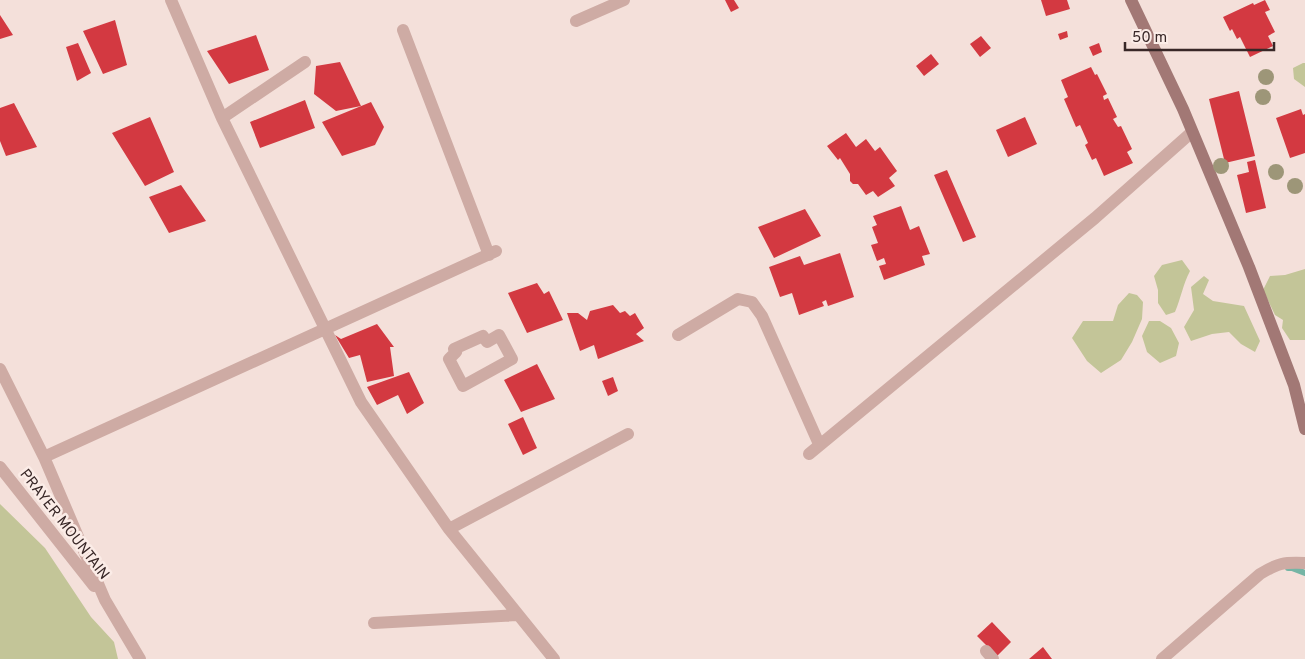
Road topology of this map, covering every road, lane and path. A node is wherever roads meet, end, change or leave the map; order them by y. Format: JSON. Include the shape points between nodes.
{"nodes":[{"id":1,"x":171,"y":0,"type":"edge"},
{"id":2,"x":624,"y":0,"type":"edge"},
{"id":3,"x":1131,"y":0,"type":"edge"},
{"id":4,"x":576,"y":21,"type":"dead end"},
{"id":5,"x":404,"y":30,"type":"dead end"},
{"id":6,"x":304,"y":62,"type":"dead end"},
{"id":7,"x":222,"y":118,"type":"junction"},
{"id":8,"x":1192,"y":132,"type":"junction"},
{"id":9,"x":325,"y":329,"type":"junction"},
{"id":10,"x":678,"y":335,"type":"dead end"},
{"id":11,"x":454,"y":349,"type":"joint"},
{"id":12,"x":0,"y":369,"type":"edge"},
{"id":13,"x":1305,"y":430,"type":"edge"},
{"id":14,"x":628,"y":434,"type":"dead end"},
{"id":15,"x":819,"y":444,"type":"junction"},
{"id":16,"x":809,"y":454,"type":"dead end"},
{"id":17,"x":44,"y":457,"type":"junction"},
{"id":18,"x":0,"y":467,"type":"edge"},
{"id":19,"x":449,"y":530,"type":"junction"},
{"id":20,"x":1305,"y":563,"type":"edge"},
{"id":21,"x":105,"y":600,"type":"junction"},
{"id":22,"x":517,"y":614,"type":"junction"},
{"id":23,"x":374,"y":623,"type":"dead end"},
{"id":24,"x":140,"y":659,"type":"edge"},
{"id":25,"x":554,"y":659,"type":"edge"},
{"id":26,"x":1162,"y":659,"type":"edge"}],
"edges":[{"from":1,"to":7,"type":"street"},
{"from":2,"to":4,"type":"street"},
{"from":3,"to":8,"type":"street"},
{"from":5,"to":9,"type":"street","via":[[492,253]]},
{"from":6,"to":7,"type":"street"},
{"from":7,"to":9,"type":"street"},
{"from":8,"to":13,"type":"street","via":[[1250,267],[1294,385]]},
{"from":8,"to":15,"type":"street","via":[[1095,218]]},
{"from":9,"to":17,"type":"street"},
{"from":9,"to":19,"type":"street","via":[[361,402]]},
{"from":10,"to":15,"type":"street","via":[[738,299],[752,302],[762,316]]},
{"from":11,"to":11,"type":"street","via":[[483,336],[487,342],[499,335],[512,359],[463,386],[449,359],[456,352]]},
{"from":12,"to":17,"type":"street"},
{"from":14,"to":19,"type":"street"},
{"from":15,"to":16,"type":"street"},
{"from":17,"to":21,"type":"street"},
{"from":18,"to":21,"type":"street","name":"PRAYER MOUNTAIN"},
{"from":19,"to":22,"type":"street"},
{"from":20,"to":26,"type":"street","via":[[1276,565],[1260,574]]},
{"from":21,"to":24,"type":"street"},
{"from":22,"to":23,"type":"street"},
{"from":22,"to":25,"type":"street"}]}
